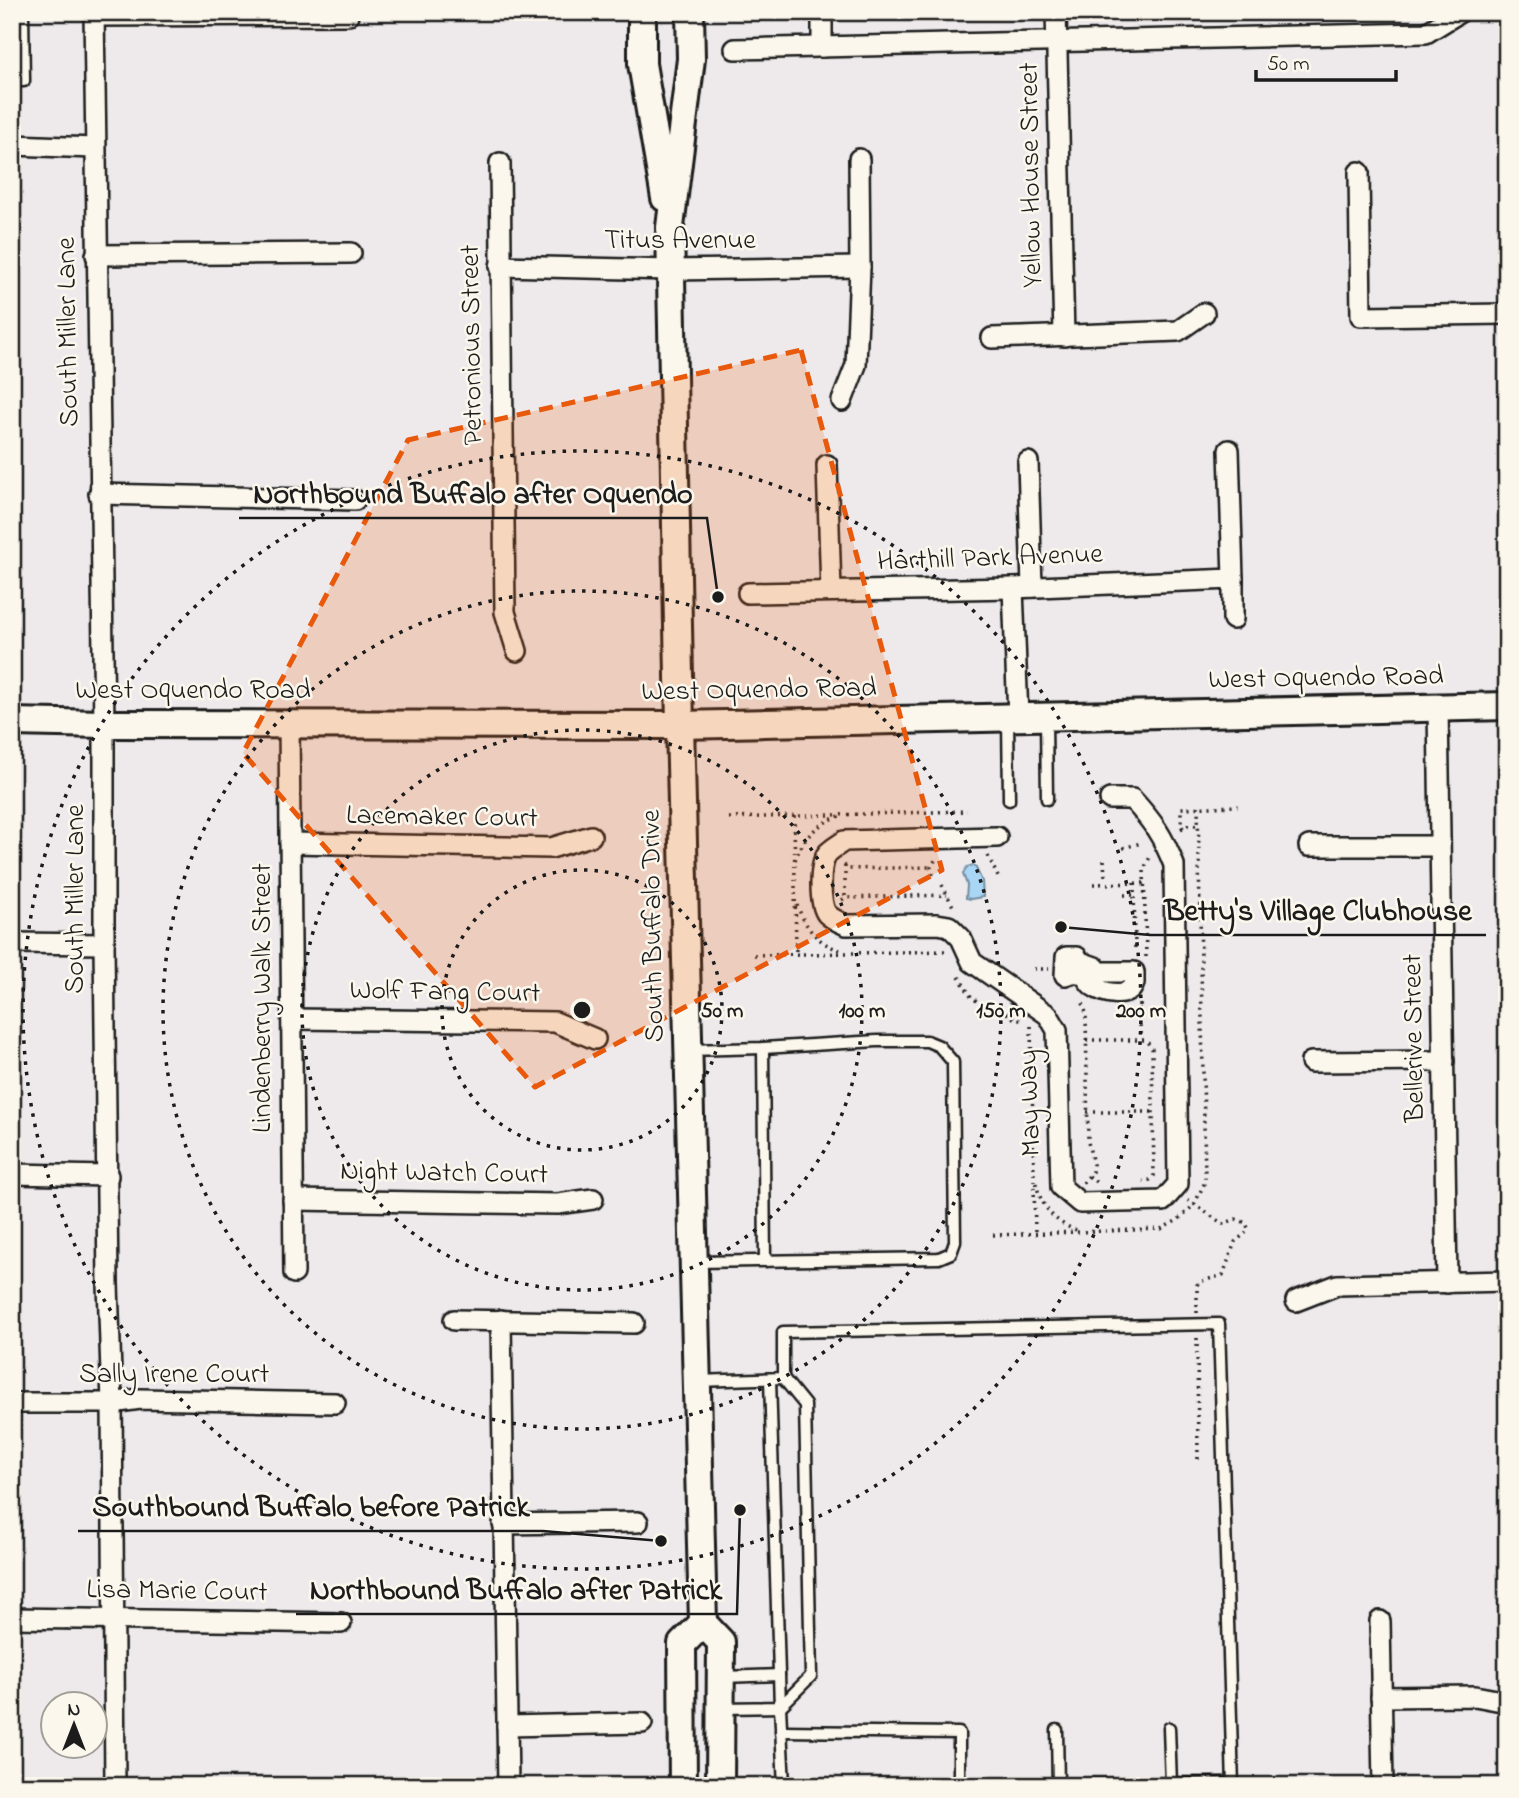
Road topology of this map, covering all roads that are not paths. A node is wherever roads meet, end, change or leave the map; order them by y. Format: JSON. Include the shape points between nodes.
{"nodes":[{"id":1,"x":23,"y":12,"type":"edge"},
{"id":2,"x":642,"y":12,"type":"edge"},
{"id":3,"x":690,"y":12,"type":"edge"},
{"id":4,"x":822,"y":12,"type":"edge"},
{"id":5,"x":1056,"y":12,"type":"edge"},
{"id":6,"x":1460,"y":12,"type":"edge"},
{"id":7,"x":94,"y":14,"type":"edge"},
{"id":8,"x":348,"y":15,"type":"dead end"},
{"id":9,"x":1057,"y":42,"type":"junction"},
{"id":10,"x":822,"y":47,"type":"junction"},
{"id":11,"x":735,"y":49,"type":"dead end"},
{"id":12,"x":12,"y":81,"type":"edge"},
{"id":13,"x":12,"y":145,"type":"edge"},
{"id":14,"x":95,"y":148,"type":"junction"},
{"id":15,"x":859,"y":159,"type":"dead end"},
{"id":16,"x":500,"y":163,"type":"dead end"},
{"id":17,"x":1359,"y":172,"type":"dead end"},
{"id":18,"x":670,"y":227,"type":"junction"},
{"id":19,"x":351,"y":253,"type":"dead end"},
{"id":20,"x":96,"y":255,"type":"junction"},
{"id":21,"x":500,"y":266,"type":"junction"},
{"id":22,"x":860,"y":267,"type":"junction"},
{"id":23,"x":671,"y":271,"type":"junction"},
{"id":24,"x":1203,"y":313,"type":"dead end"},
{"id":25,"x":1507,"y":314,"type":"edge"},
{"id":26,"x":1064,"y":336,"type":"junction"},
{"id":27,"x":992,"y":338,"type":"dead end"},
{"id":28,"x":842,"y":401,"type":"dead end"},
{"id":29,"x":1230,"y":450,"type":"dead end"},
{"id":30,"x":1028,"y":462,"type":"dead end"},
{"id":31,"x":827,"y":465,"type":"dead end"},
{"id":32,"x":99,"y":494,"type":"junction"},
{"id":33,"x":355,"y":500,"type":"dead end"},
{"id":34,"x":1233,"y":579,"type":"junction"},
{"id":35,"x":1023,"y":587,"type":"junction"},
{"id":36,"x":831,"y":591,"type":"junction"},
{"id":37,"x":748,"y":593,"type":"dead end"},
{"id":38,"x":1233,"y":619,"type":"dead end"},
{"id":39,"x":517,"y":651,"type":"dead end"},
{"id":40,"x":1507,"y":706,"type":"edge"},
{"id":41,"x":1437,"y":708,"type":"junction"},
{"id":42,"x":1013,"y":717,"type":"junction"},
{"id":43,"x":1046,"y":717,"type":"junction"},
{"id":44,"x":12,"y":722,"type":"edge"},
{"id":45,"x":289,"y":723,"type":"junction"},
{"id":46,"x":104,"y":724,"type":"junction"},
{"id":47,"x":680,"y":725,"type":"junction"},
{"id":48,"x":1047,"y":799,"type":"dead end"},
{"id":49,"x":1110,"y":799,"type":"dead end"},
{"id":50,"x":1009,"y":800,"type":"dead end"},
{"id":51,"x":591,"y":836,"type":"dead end"},
{"id":52,"x":997,"y":837,"type":"dead end"},
{"id":53,"x":290,"y":843,"type":"junction"},
{"id":54,"x":1309,"y":846,"type":"dead end"},
{"id":55,"x":1440,"y":846,"type":"junction"},
{"id":56,"x":12,"y":943,"type":"edge"},
{"id":57,"x":104,"y":944,"type":"junction"},
{"id":58,"x":292,"y":1019,"type":"junction"},
{"id":59,"x":595,"y":1039,"type":"dead end"},
{"id":60,"x":763,"y":1048,"type":"junction"},
{"id":61,"x":688,"y":1050,"type":"junction"},
{"id":62,"x":1444,"y":1061,"type":"junction"},
{"id":63,"x":1311,"y":1062,"type":"dead end"},
{"id":64,"x":12,"y":1174,"type":"edge"},
{"id":65,"x":108,"y":1176,"type":"junction"},
{"id":66,"x":593,"y":1199,"type":"dead end"},
{"id":67,"x":293,"y":1200,"type":"junction"},
{"id":68,"x":765,"y":1261,"type":"junction"},
{"id":69,"x":694,"y":1262,"type":"junction"},
{"id":70,"x":294,"y":1273,"type":"dead end"},
{"id":71,"x":1507,"y":1281,"type":"edge"},
{"id":72,"x":1447,"y":1283,"type":"junction"},
{"id":73,"x":1296,"y":1301,"type":"dead end"},
{"id":74,"x":454,"y":1320,"type":"dead end"},
{"id":75,"x":501,"y":1320,"type":"junction"},
{"id":76,"x":634,"y":1323,"type":"dead end"},
{"id":77,"x":783,"y":1378,"type":"junction"},
{"id":78,"x":770,"y":1379,"type":"junction"},
{"id":79,"x":696,"y":1381,"type":"junction"},
{"id":80,"x":12,"y":1403,"type":"edge"},
{"id":81,"x":112,"y":1403,"type":"junction"},
{"id":82,"x":335,"y":1403,"type":"dead end"},
{"id":83,"x":638,"y":1522,"type":"dead end"},
{"id":84,"x":503,"y":1524,"type":"junction"},
{"id":85,"x":12,"y":1618,"type":"edge"},
{"id":86,"x":114,"y":1619,"type":"junction"},
{"id":87,"x":1380,"y":1621,"type":"dead end"},
{"id":88,"x":341,"y":1623,"type":"dead end"},
{"id":89,"x":703,"y":1623,"type":"junction"},
{"id":90,"x":779,"y":1675,"type":"junction"},
{"id":91,"x":721,"y":1677,"type":"junction"},
{"id":92,"x":1381,"y":1697,"type":"junction"},
{"id":93,"x":1507,"y":1702,"type":"edge"},
{"id":94,"x":780,"y":1707,"type":"junction"},
{"id":95,"x":720,"y":1709,"type":"junction"},
{"id":96,"x":642,"y":1723,"type":"dead end"},
{"id":97,"x":507,"y":1726,"type":"junction"},
{"id":98,"x":1169,"y":1728,"type":"dead end"},
{"id":99,"x":1057,"y":1730,"type":"dead end"},
{"id":100,"x":781,"y":1731,"type":"junction"},
{"id":101,"x":1171,"y":1784,"type":"junction"},
{"id":102,"x":1233,"y":1784,"type":"edge"},
{"id":103,"x":114,"y":1786,"type":"edge"},
{"id":104,"x":508,"y":1786,"type":"edge"},
{"id":105,"x":683,"y":1786,"type":"edge"},
{"id":106,"x":720,"y":1786,"type":"edge"},
{"id":107,"x":783,"y":1786,"type":"edge"},
{"id":108,"x":959,"y":1786,"type":"edge"},
{"id":109,"x":1036,"y":1786,"type":"edge"},
{"id":110,"x":1058,"y":1786,"type":"edge"},
{"id":111,"x":1383,"y":1786,"type":"edge"}],
"edges":[{"from":1,"to":12,"type":"lane","via":[[24,81]]},
{"from":2,"to":18,"type":"main road","name":"South Buffalo Drive","via":[[642,64]]},
{"from":3,"to":18,"type":"main road","name":"South Buffalo Drive","via":[[691,59]]},
{"from":4,"to":10,"type":"street"},
{"from":5,"to":9,"type":"street","name":"Yellow House Street"},
{"from":6,"to":9,"type":"street","via":[[1426,33]]},
{"from":7,"to":8,"type":"street"},
{"from":7,"to":14,"type":"street","name":"South Miller Lane"},
{"from":9,"to":10,"type":"street"},
{"from":9,"to":26,"type":"street","name":"Yellow House Street"},
{"from":10,"to":11,"type":"street"},
{"from":13,"to":14,"type":"street"},
{"from":14,"to":20,"type":"street","name":"South Miller Lane"},
{"from":15,"to":22,"type":"street"},
{"from":16,"to":21,"type":"street","name":"Petronious Street"},
{"from":17,"to":25,"type":"street","via":[[1361,316]]},
{"from":18,"to":23,"type":"main road","name":"South Buffalo Drive"},
{"from":19,"to":20,"type":"street"},
{"from":20,"to":32,"type":"street","name":"South Miller Lane"},
{"from":21,"to":23,"type":"street","name":"Titus Avenue"},
{"from":21,"to":39,"type":"street","name":"Petronious Street","via":[[505,612]]},
{"from":22,"to":23,"type":"street","name":"Titus Avenue"},
{"from":22,"to":28,"type":"street","via":[[856,365]]},
{"from":23,"to":47,"type":"main road","name":"South Buffalo Drive"},
{"from":24,"to":26,"type":"street","via":[[1178,331]]},
{"from":26,"to":27,"type":"street"},
{"from":29,"to":34,"type":"street"},
{"from":30,"to":35,"type":"street"},
{"from":31,"to":36,"type":"street"},
{"from":32,"to":33,"type":"street"},
{"from":32,"to":46,"type":"street","name":"South Miller Lane"},
{"from":34,"to":35,"type":"street","name":"Harthill Park Avenue"},
{"from":34,"to":38,"type":"street"},
{"from":35,"to":36,"type":"street","name":"Harthill Park Avenue"},
{"from":35,"to":42,"type":"street"},
{"from":36,"to":37,"type":"street","name":"Harthill Park Avenue"},
{"from":40,"to":41,"type":"main road","name":"West Oquendo Road"},
{"from":41,"to":43,"type":"main road","name":"West Oquendo Road"},
{"from":41,"to":55,"type":"street","name":"Bellerive Street"},
{"from":42,"to":43,"type":"main road","name":"West Oquendo Road"},
{"from":42,"to":47,"type":"main road","name":"West Oquendo Road"},
{"from":42,"to":50,"type":"lane"},
{"from":43,"to":48,"type":"lane"},
{"from":44,"to":46,"type":"main road","name":"West Oquendo Road"},
{"from":45,"to":46,"type":"main road","name":"West Oquendo Road"},
{"from":45,"to":47,"type":"main road","name":"West Oquendo Road"},
{"from":45,"to":53,"type":"street","name":"Lindenberry Walk Street"},
{"from":46,"to":57,"type":"street","name":"South Miller Lane"},
{"from":47,"to":61,"type":"main road","name":"South Buffalo Drive"},
{"from":49,"to":52,"type":"street","name":"May Way","via":[[1132,799],[1158,830],[1174,865],[1178,1184],[1163,1201],[1080,1203],[1075,1193],[1061,1187],[1057,1030],[1048,1015],[972,962],[961,938],[949,926],[846,925],[836,921],[822,904],[822,864],[828,852],[844,841]]},
{"from":51,"to":53,"type":"street","name":"Lacemaker Court","via":[[551,848]]},
{"from":53,"to":58,"type":"street","name":"Lindenberry Walk Street"},
{"from":54,"to":55,"type":"street"},
{"from":55,"to":62,"type":"street","name":"Bellerive Street"},
{"from":56,"to":57,"type":"street"},
{"from":57,"to":65,"type":"street","name":"South Miller Lane"},
{"from":58,"to":59,"type":"street","name":"Wolf Fang Court","via":[[555,1022]]},
{"from":58,"to":67,"type":"street","name":"Lindenberry Walk Street"},
{"from":60,"to":61,"type":"lane"},
{"from":60,"to":68,"type":"lane"},
{"from":60,"to":68,"type":"lane","via":[[877,1041],[927,1041],[939,1046],[953,1062],[955,1242],[951,1253],[939,1258]]},
{"from":61,"to":69,"type":"main road","name":"South Buffalo Drive"},
{"from":62,"to":63,"type":"street"},
{"from":62,"to":72,"type":"street","name":"Bellerive Street"},
{"from":64,"to":65,"type":"street"},
{"from":65,"to":81,"type":"street","name":"South Miller Lane"},
{"from":66,"to":67,"type":"street","name":"Night Watch Court","via":[[558,1204]]},
{"from":67,"to":70,"type":"street","name":"Lindenberry Walk Street"},
{"from":68,"to":69,"type":"lane"},
{"from":69,"to":79,"type":"main road","name":"South Buffalo Drive"},
{"from":71,"to":72,"type":"street"},
{"from":72,"to":73,"type":"street","via":[[1337,1285]]},
{"from":74,"to":75,"type":"street"},
{"from":75,"to":76,"type":"street"},
{"from":75,"to":84,"type":"street"},
{"from":77,"to":78,"type":"lane"},
{"from":77,"to":94,"type":"lane","via":[[805,1405],[811,1676]]},
{"from":77,"to":102,"type":"lane","via":[[783,1332],[1219,1324]]},
{"from":78,"to":79,"type":"lane"},
{"from":78,"to":90,"type":"lane"},
{"from":79,"to":89,"type":"main road","name":"South Buffalo Drive"},
{"from":80,"to":81,"type":"street","name":"Sally Irene Court"},
{"from":81,"to":82,"type":"street","name":"Sally Irene Court","via":[[140,1399]]},
{"from":81,"to":86,"type":"street","name":"South Miller Lane"},
{"from":83,"to":84,"type":"street"},
{"from":84,"to":97,"type":"street"},
{"from":85,"to":86,"type":"street","name":"Lisa Marie Court"},
{"from":86,"to":88,"type":"street","name":"Lisa Marie Court"},
{"from":86,"to":103,"type":"street","name":"South Miller Lane"},
{"from":87,"to":92,"type":"street"},
{"from":89,"to":91,"type":"main road","via":[[721,1642]]},
{"from":89,"to":105,"type":"main road","via":[[682,1644]]},
{"from":90,"to":91,"type":"lane"},
{"from":90,"to":94,"type":"lane"},
{"from":91,"to":95,"type":"main road"},
{"from":92,"to":93,"type":"street","via":[[1475,1696]]},
{"from":92,"to":111,"type":"street"},
{"from":94,"to":95,"type":"lane"},
{"from":94,"to":100,"type":"lane"},
{"from":95,"to":106,"type":"main road"},
{"from":96,"to":97,"type":"street"},
{"from":97,"to":104,"type":"street"},
{"from":98,"to":101,"type":"lane"},
{"from":99,"to":110,"type":"lane"},
{"from":100,"to":107,"type":"lane"},
{"from":100,"to":108,"type":"lane","via":[[959,1733]]},
{"from":101,"to":102,"type":"lane"},
{"from":101,"to":110,"type":"lane"},
{"from":109,"to":110,"type":"lane"}]}
